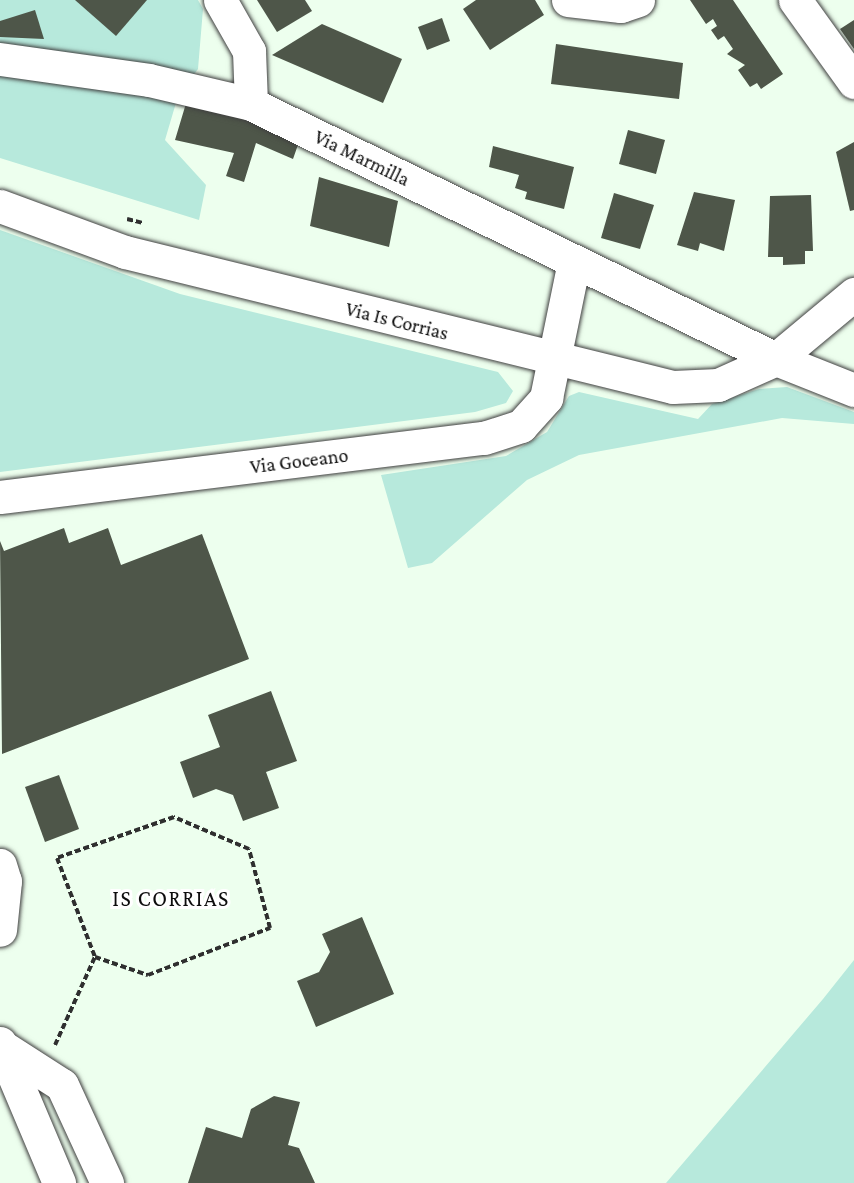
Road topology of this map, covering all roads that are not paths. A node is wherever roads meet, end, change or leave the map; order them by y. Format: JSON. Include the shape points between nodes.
{"nodes":[{"id":1,"x":220,"y":0,"type":"edge"},
{"id":2,"x":568,"y":0,"type":"edge"},
{"id":3,"x":638,"y":0,"type":"edge"},
{"id":4,"x":795,"y":0,"type":"edge"},
{"id":5,"x":0,"y":59,"type":"edge"},
{"id":6,"x":854,"y":82,"type":"edge"},
{"id":7,"x":251,"y":104,"type":"junction"},
{"id":8,"x":0,"y":206,"type":"edge"},
{"id":9,"x":574,"y":261,"type":"junction"},
{"id":10,"x":854,"y":294,"type":"edge"},
{"id":11,"x":785,"y":353,"type":"junction"},
{"id":12,"x":551,"y":359,"type":"junction"},
{"id":13,"x":854,"y":390,"type":"edge"},
{"id":14,"x":0,"y":497,"type":"edge"},
{"id":15,"x":0,"y":865,"type":"edge"},
{"id":16,"x":0,"y":930,"type":"edge"},
{"id":17,"x":1,"y":1044,"type":"edge"},
{"id":18,"x":19,"y":1079,"type":"edge"},
{"id":19,"x":59,"y":1183,"type":"edge"},
{"id":20,"x":107,"y":1183,"type":"edge"}],
"edges":[{"from":1,"to":7,"type":"street","via":[[249,51]]},
{"from":2,"to":3,"type":"street","via":[[621,6]]},
{"from":4,"to":6,"type":"street"},
{"from":5,"to":7,"type":"street","via":[[149,80]]},
{"from":7,"to":9,"type":"street","name":"Via Marmilla"},
{"from":8,"to":12,"type":"street","name":"Via Is Corrias","via":[[125,252]]},
{"from":9,"to":11,"type":"street","name":"Via Marmilla"},
{"from":9,"to":12,"type":"street"},
{"from":10,"to":11,"type":"street","name":"Via Is Corrias"},
{"from":11,"to":12,"type":"street","name":"Via Is Corrias","via":[[718,385],[694,388]]},
{"from":11,"to":13,"type":"street","name":"Via Marmilla"},
{"from":12,"to":14,"type":"street","name":"Via Goceano","via":[[546,398],[535,415],[521,426],[484,438]]},
{"from":15,"to":16,"type":"street","via":[[5,881]]},
{"from":17,"to":18,"type":"street"},
{"from":18,"to":19,"type":"street"},
{"from":18,"to":20,"type":"street","via":[[62,1085]]}]}
